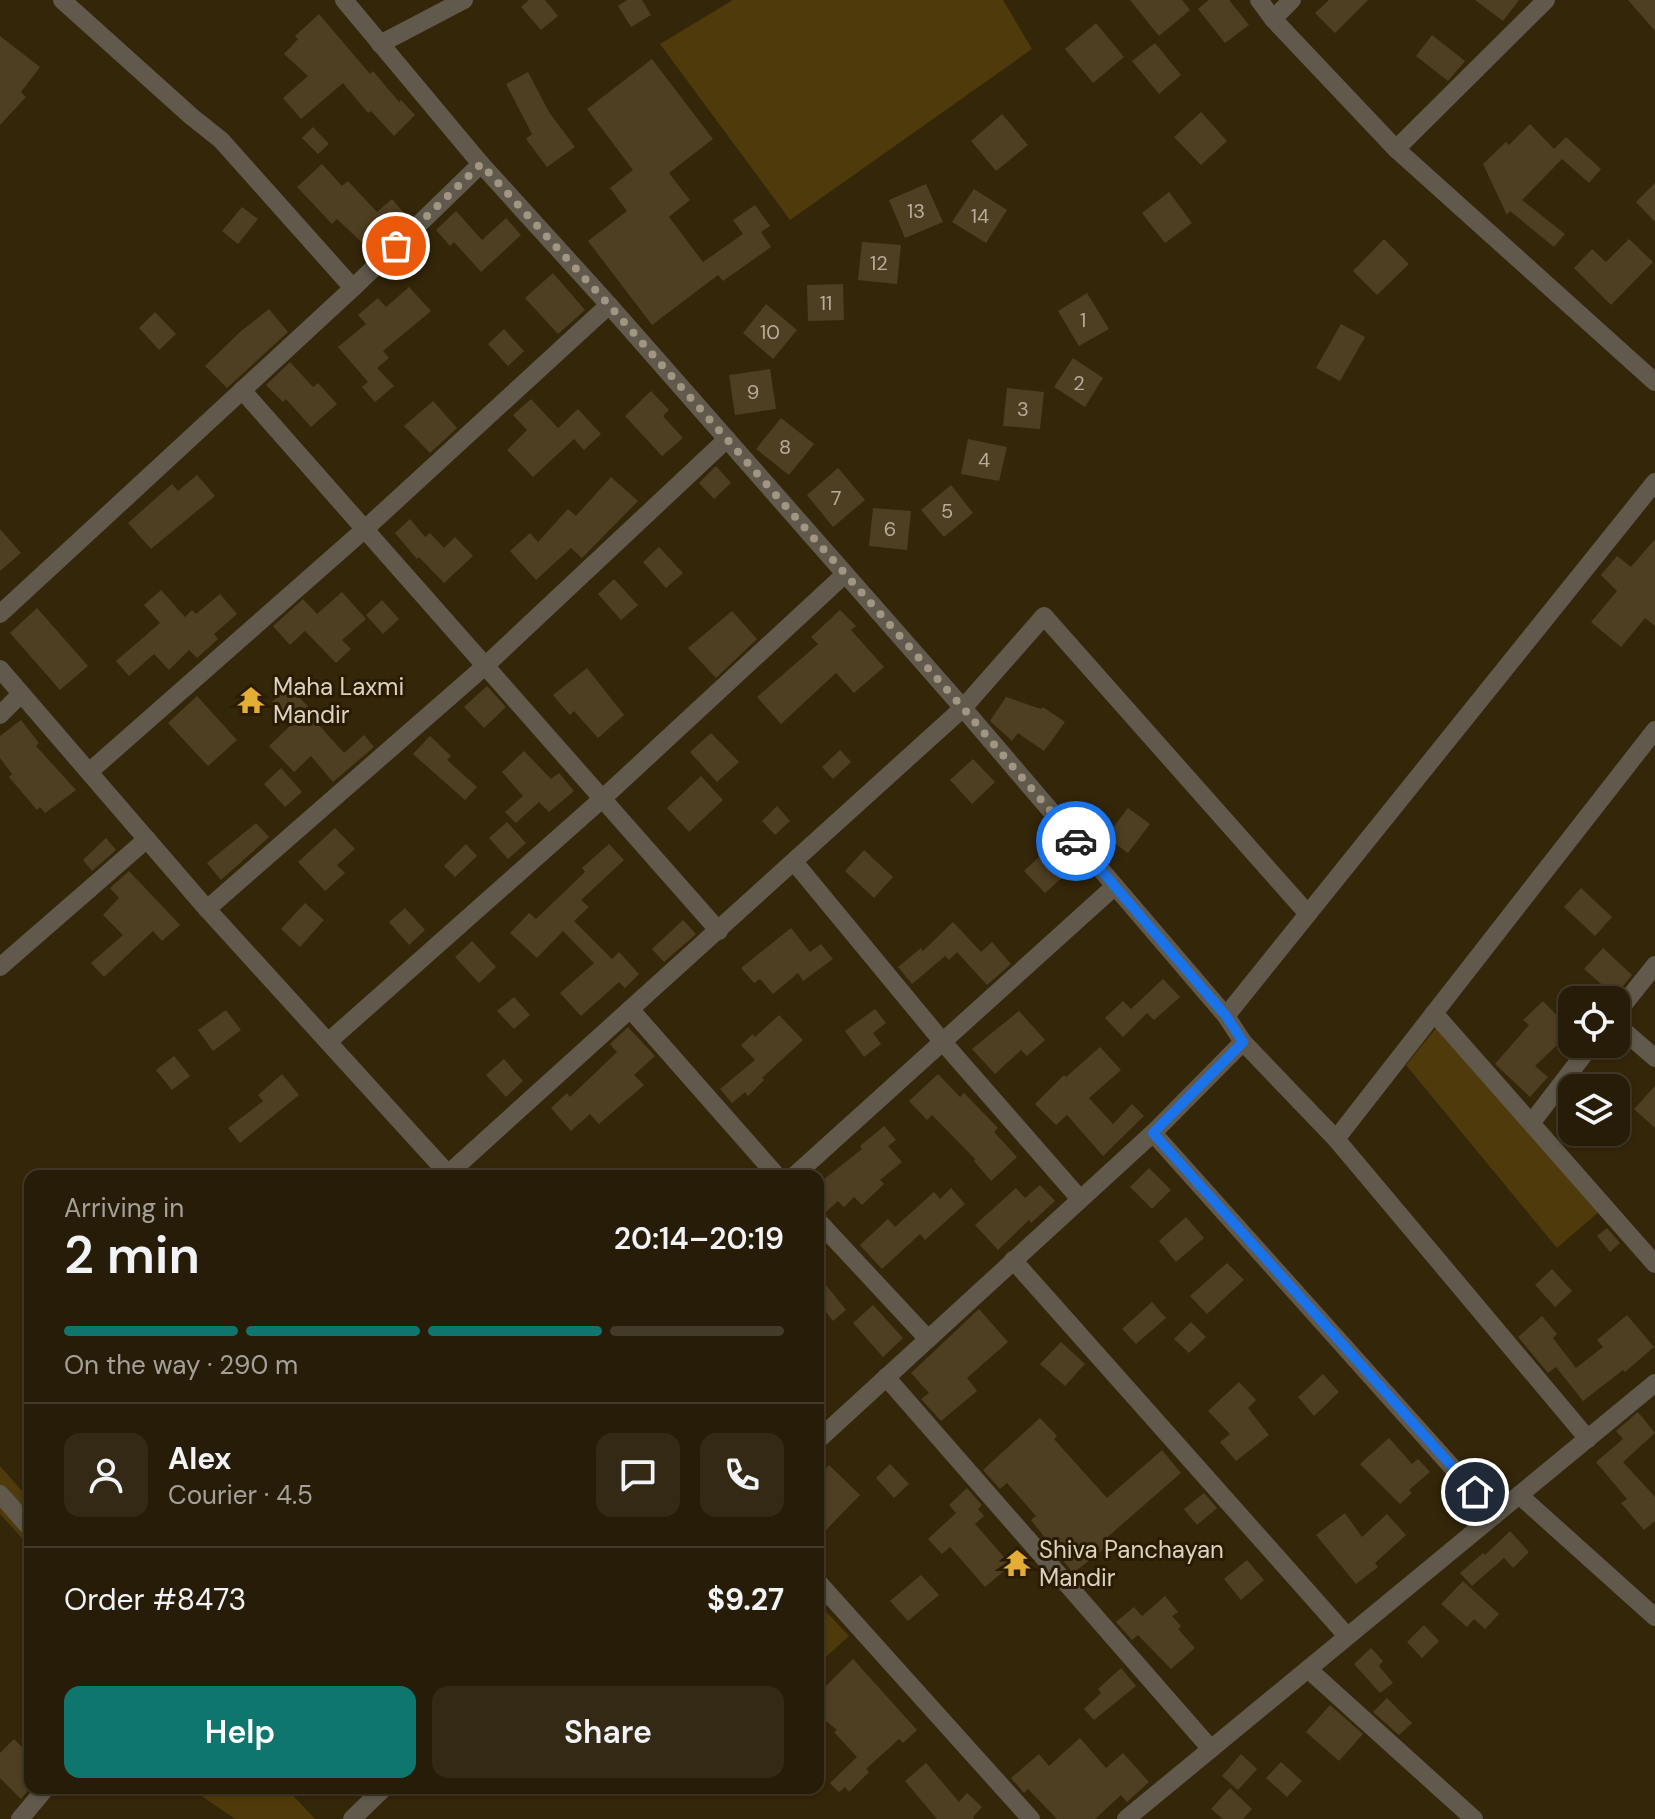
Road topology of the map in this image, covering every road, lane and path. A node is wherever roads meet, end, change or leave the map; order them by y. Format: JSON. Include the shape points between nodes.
{"nodes":[{"id":1,"x":62,"y":0,"type":"edge"},
{"id":2,"x":344,"y":0,"type":"edge"},
{"id":3,"x":464,"y":0,"type":"edge"},
{"id":4,"x":1259,"y":0,"type":"edge"},
{"id":5,"x":1292,"y":0,"type":"edge"},
{"id":6,"x":1546,"y":0,"type":"edge"},
{"id":7,"x":1273,"y":19,"type":"junction"},
{"id":8,"x":380,"y":44,"type":"junction"},
{"id":9,"x":1396,"y":149,"type":"junction"},
{"id":10,"x":481,"y":164,"type":"junction"},
{"id":11,"x":353,"y":288,"type":"junction"},
{"id":12,"x":609,"y":305,"type":"junction"},
{"id":13,"x":1655,"y":382,"type":"edge"},
{"id":14,"x":242,"y":390,"type":"junction"},
{"id":15,"x":727,"y":439,"type":"junction"},
{"id":16,"x":1655,"y":482,"type":"edge"},
{"id":17,"x":365,"y":529,"type":"junction"},
{"id":18,"x":844,"y":575,"type":"junction"},
{"id":19,"x":0,"y":614,"type":"edge"},
{"id":20,"x":485,"y":666,"type":"junction"},
{"id":21,"x":0,"y":669,"type":"edge"},
{"id":22,"x":21,"y":694,"type":"junction"},
{"id":23,"x":963,"y":708,"type":"junction"},
{"id":24,"x":0,"y":715,"type":"edge"},
{"id":25,"x":1655,"y":730,"type":"edge"},
{"id":26,"x":89,"y":772,"type":"junction"},
{"id":27,"x":602,"y":799,"type":"junction"},
{"id":28,"x":147,"y":839,"type":"junction"},
{"id":29,"x":795,"y":863,"type":"junction"},
{"id":30,"x":1115,"y":886,"type":"junction"},
{"id":31,"x":207,"y":909,"type":"junction"},
{"id":32,"x":1308,"y":914,"type":"junction"},
{"id":33,"x":719,"y":931,"type":"junction"},
{"id":34,"x":1655,"y":965,"type":"edge"},
{"id":35,"x":0,"y":967,"type":"edge"},
{"id":36,"x":1630,"y":996,"type":"edge"},
{"id":37,"x":631,"y":1010,"type":"junction"},
{"id":38,"x":1434,"y":1013,"type":"junction"},
{"id":39,"x":1226,"y":1016,"type":"junction"},
{"id":40,"x":1630,"y":1036,"type":"edge"},
{"id":41,"x":942,"y":1041,"type":"junction"},
{"id":42,"x":328,"y":1042,"type":"junction"},
{"id":43,"x":1243,"y":1042,"type":"junction"},
{"id":44,"x":1581,"y":1058,"type":"edge"},
{"id":45,"x":1655,"y":1058,"type":"edge"},
{"id":46,"x":1532,"y":1122,"type":"junction"},
{"id":47,"x":1153,"y":1133,"type":"junction"},
{"id":48,"x":1336,"y":1139,"type":"junction"},
{"id":49,"x":444,"y":1170,"type":"edge"},
{"id":50,"x":455,"y":1170,"type":"edge"},
{"id":51,"x":772,"y":1170,"type":"edge"},
{"id":52,"x":801,"y":1170,"type":"edge"},
{"id":53,"x":1080,"y":1199,"type":"junction"},
{"id":54,"x":824,"y":1227,"type":"edge"},
{"id":55,"x":1013,"y":1260,"type":"junction"},
{"id":56,"x":1655,"y":1264,"type":"edge"},
{"id":57,"x":928,"y":1339,"type":"junction"},
{"id":58,"x":886,"y":1377,"type":"junction"},
{"id":59,"x":1655,"y":1383,"type":"edge"},
{"id":60,"x":824,"y":1434,"type":"edge"},
{"id":61,"x":1588,"y":1439,"type":"junction"},
{"id":62,"x":0,"y":1494,"type":"edge"},
{"id":63,"x":1519,"y":1495,"type":"junction"},
{"id":64,"x":1495,"y":1515,"type":"junction"},
{"id":65,"x":24,"y":1521,"type":"edge"},
{"id":66,"x":824,"y":1589,"type":"edge"},
{"id":67,"x":1655,"y":1617,"type":"edge"},
{"id":68,"x":1347,"y":1636,"type":"junction"},
{"id":69,"x":1308,"y":1669,"type":"junction"},
{"id":70,"x":1211,"y":1749,"type":"junction"},
{"id":71,"x":41,"y":1794,"type":"edge"},
{"id":72,"x":378,"y":1794,"type":"edge"},
{"id":73,"x":20,"y":1819,"type":"edge"},
{"id":74,"x":352,"y":1819,"type":"edge"},
{"id":75,"x":1031,"y":1819,"type":"edge"},
{"id":76,"x":1126,"y":1819,"type":"edge"},
{"id":77,"x":1474,"y":1819,"type":"edge"}],
"edges":[{"from":1,"to":11,"type":"street","via":[[221,140]]},
{"from":2,"to":8,"type":"street"},
{"from":3,"to":8,"type":"street"},
{"from":4,"to":7,"type":"street"},
{"from":5,"to":7,"type":"street"},
{"from":6,"to":9,"type":"street"},
{"from":7,"to":9,"type":"street"},
{"from":8,"to":10,"type":"street"},
{"from":9,"to":13,"type":"street"},
{"from":10,"to":11,"type":"street"},
{"from":10,"to":12,"type":"street"},
{"from":11,"to":14,"type":"street"},
{"from":12,"to":15,"type":"street"},
{"from":12,"to":17,"type":"street"},
{"from":14,"to":17,"type":"street"},
{"from":14,"to":19,"type":"street"},
{"from":15,"to":18,"type":"street"},
{"from":15,"to":20,"type":"street"},
{"from":16,"to":32,"type":"street"},
{"from":17,"to":20,"type":"street"},
{"from":17,"to":26,"type":"street"},
{"from":18,"to":23,"type":"street"},
{"from":18,"to":27,"type":"street"},
{"from":20,"to":27,"type":"street"},
{"from":20,"to":31,"type":"street"},
{"from":21,"to":22,"type":"street"},
{"from":22,"to":24,"type":"street"},
{"from":22,"to":26,"type":"street"},
{"from":23,"to":29,"type":"street"},
{"from":23,"to":30,"type":"street"},
{"from":23,"to":32,"type":"street","via":[[1044,616]]},
{"from":25,"to":38,"type":"street"},
{"from":26,"to":28,"type":"street"},
{"from":27,"to":33,"type":"street"},
{"from":27,"to":42,"type":"street"},
{"from":28,"to":31,"type":"street"},
{"from":28,"to":35,"type":"street"},
{"from":29,"to":33,"type":"street"},
{"from":29,"to":41,"type":"street"},
{"from":30,"to":39,"type":"street"},
{"from":30,"to":41,"type":"street"},
{"from":31,"to":42,"type":"street"},
{"from":32,"to":39,"type":"street"},
{"from":33,"to":37,"type":"street"},
{"from":34,"to":36,"type":"street"},
{"from":37,"to":50,"type":"street"},
{"from":37,"to":51,"type":"street"},
{"from":38,"to":46,"type":"street"},
{"from":38,"to":48,"type":"street"},
{"from":39,"to":43,"type":"street"},
{"from":40,"to":45,"type":"street"},
{"from":41,"to":52,"type":"street"},
{"from":41,"to":53,"type":"street"},
{"from":42,"to":49,"type":"street"},
{"from":43,"to":47,"type":"street"},
{"from":43,"to":48,"type":"street"},
{"from":44,"to":46,"type":"street"},
{"from":46,"to":56,"type":"street"},
{"from":47,"to":53,"type":"street"},
{"from":47,"to":64,"type":"street"},
{"from":48,"to":61,"type":"street"},
{"from":53,"to":55,"type":"street"},
{"from":54,"to":57,"type":"street"},
{"from":55,"to":57,"type":"street"},
{"from":55,"to":68,"type":"street"},
{"from":57,"to":58,"type":"street"},
{"from":58,"to":60,"type":"street"},
{"from":58,"to":70,"type":"street"},
{"from":59,"to":61,"type":"street"},
{"from":61,"to":63,"type":"street"},
{"from":62,"to":65,"type":"street"},
{"from":63,"to":64,"type":"street"},
{"from":63,"to":67,"type":"street"},
{"from":64,"to":68,"type":"street"},
{"from":66,"to":75,"type":"street"},
{"from":68,"to":69,"type":"street"},
{"from":69,"to":70,"type":"street"},
{"from":69,"to":77,"type":"street"},
{"from":70,"to":76,"type":"street"},
{"from":71,"to":73,"type":"street"},
{"from":72,"to":74,"type":"street"}]}
